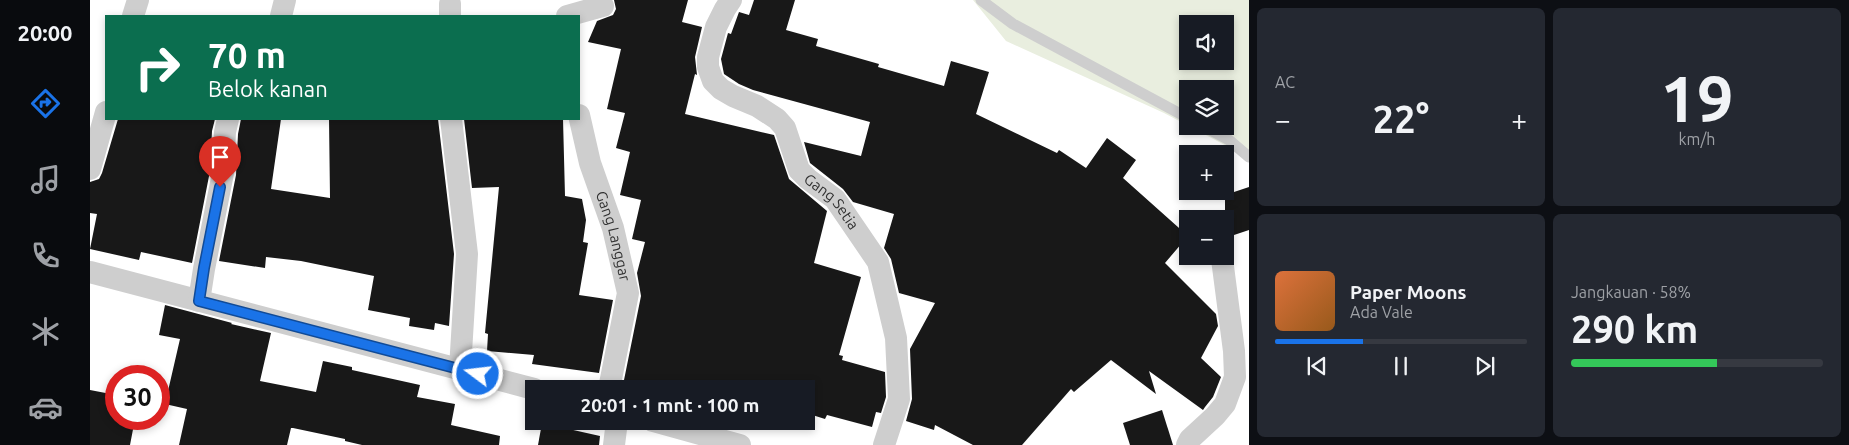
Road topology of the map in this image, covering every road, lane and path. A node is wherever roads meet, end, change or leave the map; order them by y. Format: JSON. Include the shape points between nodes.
{"nodes":[{"id":1,"x":138,"y":0,"type":"edge"},
{"id":2,"x":286,"y":0,"type":"edge"},
{"id":3,"x":564,"y":0,"type":"edge"},
{"id":4,"x":731,"y":0,"type":"edge"},
{"id":5,"x":981,"y":0,"type":"edge"},
{"id":6,"x":603,"y":6,"type":"dead end"},
{"id":7,"x":133,"y":15,"type":"edge"},
{"id":8,"x":281,"y":15,"type":"edge"},
{"id":9,"x":566,"y":15,"type":"edge"},
{"id":10,"x":570,"y":15,"type":"edge"},
{"id":11,"x":1179,"y":113,"type":"edge"},
{"id":12,"x":105,"y":116,"type":"edge"},
{"id":13,"x":580,"y":119,"type":"edge"},
{"id":14,"x":228,"y":120,"type":"edge"},
{"id":15,"x":451,"y":120,"type":"edge"},
{"id":16,"x":1220,"y":135,"type":"edge"},
{"id":17,"x":1249,"y":157,"type":"edge"},
{"id":18,"x":90,"y":169,"type":"edge"},
{"id":19,"x":1223,"y":265,"type":"edge"},
{"id":20,"x":90,"y":272,"type":"edge"},
{"id":21,"x":199,"y":301,"type":"junction"},
{"id":22,"x":460,"y":369,"type":"junction"},
{"id":23,"x":611,"y":380,"type":"edge"},
{"id":24,"x":525,"y":387,"type":"edge"},
{"id":25,"x":616,"y":430,"type":"edge"},
{"id":26,"x":686,"y":430,"type":"edge"},
{"id":27,"x":614,"y":445,"type":"edge"},
{"id":28,"x":740,"y":445,"type":"edge"},
{"id":29,"x":884,"y":445,"type":"edge"},
{"id":30,"x":1187,"y":445,"type":"edge"}],
"edges":[{"from":1,"to":7,"type":"street"},
{"from":2,"to":8,"type":"street"},
{"from":3,"to":9,"type":"street"},
{"from":4,"to":29,"type":"street","name":"Gang Setia","via":[[716,27],[708,57],[714,82],[777,119],[785,128],[799,170],[835,200],[878,262],[896,338],[899,399]]},
{"from":5,"to":11,"type":"lane","via":[[1013,24]]},
{"from":6,"to":10,"type":"street"},
{"from":12,"to":18,"type":"street"},
{"from":13,"to":23,"type":"street","name":"Gang Langgar","via":[[590,163],[613,228],[628,293]]},
{"from":14,"to":21,"type":"street","via":[[223,173]]},
{"from":15,"to":22,"type":"street","via":[[467,254]]},
{"from":16,"to":17,"type":"lane"},
{"from":19,"to":30,"type":"street","via":[[1234,351],[1234,377],[1225,404]]},
{"from":20,"to":21,"type":"street"},
{"from":21,"to":22,"type":"street"},
{"from":22,"to":24,"type":"street"},
{"from":25,"to":27,"type":"street"},
{"from":26,"to":28,"type":"street"}]}
